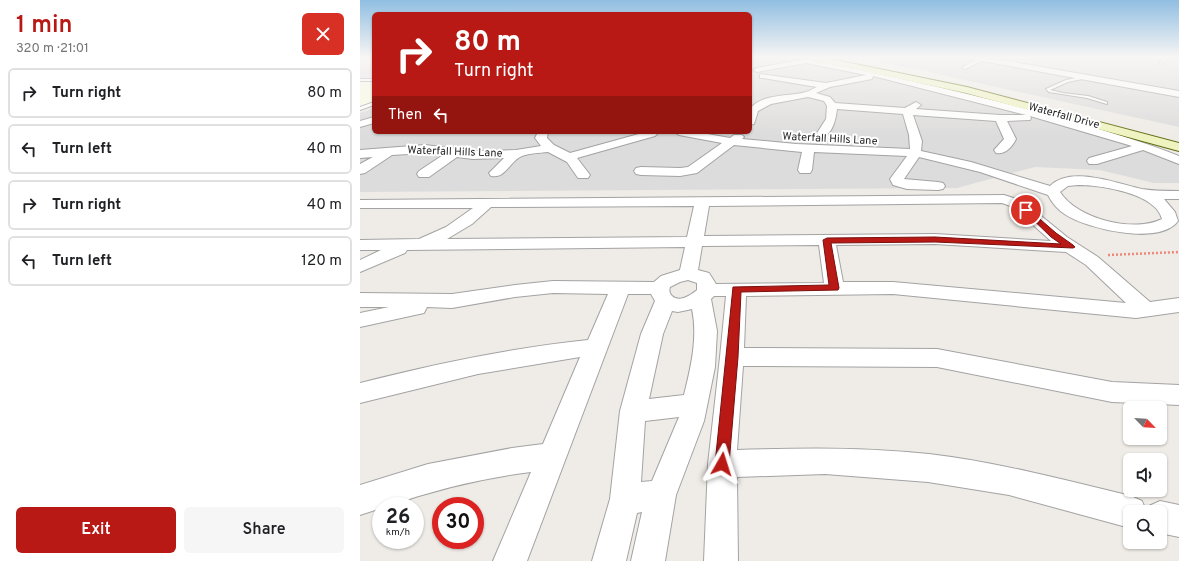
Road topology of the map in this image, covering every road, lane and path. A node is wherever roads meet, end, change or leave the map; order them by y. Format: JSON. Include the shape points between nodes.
{"nodes":[{"id":1,"x":804,"y":83,"type":"edge"},
{"id":2,"x":841,"y":83,"type":"edge"},
{"id":3,"x":912,"y":83,"type":"edge"},
{"id":4,"x":932,"y":83,"type":"edge"},
{"id":5,"x":953,"y":83,"type":"edge"},
{"id":6,"x":1062,"y":83,"type":"edge"},
{"id":7,"x":1120,"y":83,"type":"edge"},
{"id":8,"x":828,"y":86,"type":"junction"},
{"id":9,"x":928,"y":87,"type":"junction"},
{"id":10,"x":808,"y":94,"type":"junction"},
{"id":11,"x":1179,"y":94,"type":"edge"},
{"id":12,"x":1105,"y":103,"type":"dead end"},
{"id":13,"x":372,"y":104,"type":"edge"},
{"id":14,"x":832,"y":106,"type":"junction"},
{"id":15,"x":360,"y":109,"type":"edge"},
{"id":16,"x":907,"y":111,"type":"junction"},
{"id":17,"x":752,"y":114,"type":"edge"},
{"id":18,"x":1041,"y":116,"type":"junction"},
{"id":19,"x":1000,"y":118,"type":"junction"},
{"id":20,"x":372,"y":121,"type":"edge"},
{"id":21,"x":360,"y":124,"type":"edge"},
{"id":22,"x":823,"y":133,"type":"dead end"},
{"id":23,"x":542,"y":134,"type":"edge"},
{"id":24,"x":651,"y":134,"type":"dead end"},
{"id":25,"x":719,"y":134,"type":"edge"},
{"id":26,"x":739,"y":135,"type":"edge"},
{"id":27,"x":1179,"y":141,"type":"edge"},
{"id":28,"x":1144,"y":146,"type":"junction"},
{"id":29,"x":1179,"y":147,"type":"edge"},
{"id":30,"x":549,"y":148,"type":"junction"},
{"id":31,"x":915,"y":148,"type":"junction"},
{"id":32,"x":808,"y":149,"type":"junction"},
{"id":33,"x":1000,"y":150,"type":"dead end"},
{"id":34,"x":390,"y":152,"type":"junction"},
{"id":35,"x":454,"y":153,"type":"junction"},
{"id":36,"x":360,"y":154,"type":"edge"},
{"id":37,"x":516,"y":154,"type":"junction"},
{"id":38,"x":568,"y":157,"type":"junction"},
{"id":39,"x":1093,"y":160,"type":"dead end"},
{"id":40,"x":1179,"y":160,"type":"edge"},
{"id":41,"x":360,"y":170,"type":"edge"},
{"id":42,"x":805,"y":170,"type":"dead end"},
{"id":43,"x":641,"y":171,"type":"dead end"},
{"id":44,"x":424,"y":174,"type":"dead end"},
{"id":45,"x":496,"y":174,"type":"dead end"},
{"id":46,"x":583,"y":175,"type":"dead end"},
{"id":47,"x":938,"y":186,"type":"dead end"},
{"id":48,"x":1056,"y":188,"type":"junction"},
{"id":49,"x":1137,"y":192,"type":"junction"},
{"id":50,"x":1179,"y":195,"type":"edge"},
{"id":51,"x":702,"y":201,"type":"junction"},
{"id":52,"x":487,"y":203,"type":"junction"},
{"id":53,"x":360,"y":204,"type":"edge"},
{"id":54,"x":1174,"y":209,"type":"edge"},
{"id":55,"x":827,"y":240,"type":"junction"},
{"id":56,"x":693,"y":242,"type":"junction"},
{"id":57,"x":360,"y":245,"type":"edge"},
{"id":58,"x":413,"y":245,"type":"junction"},
{"id":59,"x":1076,"y":250,"type":"junction"},
{"id":60,"x":1179,"y":252,"type":"edge"},
{"id":61,"x":360,"y":267,"type":"edge"},
{"id":62,"x":688,"y":274,"type":"junction"},
{"id":63,"x":620,"y":288,"type":"junction"},
{"id":64,"x":834,"y":288,"type":"junction"},
{"id":65,"x":736,"y":289,"type":"junction"},
{"id":66,"x":663,"y":294,"type":"junction"},
{"id":67,"x":705,"y":294,"type":"junction"},
{"id":68,"x":360,"y":300,"type":"edge"},
{"id":69,"x":452,"y":301,"type":"junction"},
{"id":70,"x":1179,"y":305,"type":"edge"},
{"id":71,"x":1146,"y":310,"type":"junction"},
{"id":72,"x":360,"y":320,"type":"edge"},
{"id":73,"x":597,"y":347,"type":"junction"},
{"id":74,"x":732,"y":357,"type":"junction"},
{"id":75,"x":360,"y":392,"type":"edge"},
{"id":76,"x":1179,"y":395,"type":"edge"},
{"id":77,"x":695,"y":405,"type":"junction"},
{"id":78,"x":633,"y":411,"type":"junction"},
{"id":79,"x":553,"y":456,"type":"junction"},
{"id":80,"x":722,"y":464,"type":"junction"},
{"id":81,"x":661,"y":495,"type":"junction"},
{"id":82,"x":625,"y":499,"type":"junction"},
{"id":83,"x":360,"y":500,"type":"edge"},
{"id":84,"x":1123,"y":510,"type":"edge"},
{"id":85,"x":1167,"y":518,"type":"edge"},
{"id":86,"x":1179,"y":521,"type":"edge"},
{"id":87,"x":510,"y":561,"type":"edge"},
{"id":88,"x":609,"y":561,"type":"edge"},
{"id":89,"x":648,"y":561,"type":"edge"},
{"id":90,"x":722,"y":561,"type":"edge"}],
"edges":[{"from":1,"to":8,"type":"street"},
{"from":2,"to":8,"type":"street"},
{"from":3,"to":9,"type":"street"},
{"from":4,"to":29,"type":"main road","name":"Waterfall Drive","via":[[967,90]]},
{"from":5,"to":27,"type":"main road","name":"Waterfall Drive"},
{"from":6,"to":12,"type":"lane","via":[[1048,89],[1049,91],[1088,97]]},
{"from":7,"to":11,"type":"street"},
{"from":8,"to":10,"type":"street"},
{"from":9,"to":16,"type":"street","via":[[927,95]]},
{"from":9,"to":18,"type":"street"},
{"from":10,"to":14,"type":"street","via":[[827,99]]},
{"from":10,"to":17,"type":"street","via":[[775,100],[757,108]]},
{"from":13,"to":15,"type":"lane"},
{"from":14,"to":16,"type":"street"},
{"from":14,"to":22,"type":"street","name":"Waterfall Hills Lane","via":[[830,119]]},
{"from":16,"to":19,"type":"street"},
{"from":16,"to":31,"type":"street","via":[[916,136]]},
{"from":18,"to":19,"type":"street"},
{"from":18,"to":28,"type":"street"},
{"from":19,"to":33,"type":"street","via":[[1010,139]]},
{"from":20,"to":21,"type":"street"},
{"from":23,"to":30,"type":"street","via":[[541,138]]},
{"from":24,"to":38,"type":"street"},
{"from":25,"to":26,"type":"street","name":"Waterfall Hills Lane"},
{"from":26,"to":31,"type":"street","name":"Waterfall Hills Lane"},
{"from":26,"to":32,"type":"street","name":"Waterfall Hills Lane"},
{"from":26,"to":43,"type":"street","via":[[692,170]]},
{"from":28,"to":39,"type":"street"},
{"from":28,"to":40,"type":"street"},
{"from":30,"to":37,"type":"street","name":"Waterfall Hills Lane"},
{"from":30,"to":38,"type":"street"},
{"from":31,"to":32,"type":"street","name":"Waterfall Hills Lane"},
{"from":31,"to":47,"type":"street","via":[[911,163],[897,179],[898,182],[907,185]]},
{"from":31,"to":48,"type":"street","name":"Waterfall Hills Lane","via":[[946,158],[1011,172]]},
{"from":32,"to":42,"type":"street","name":"Waterfall Hills Lane"},
{"from":34,"to":35,"type":"street","name":"Waterfall Hills Lane","via":[[425,149]]},
{"from":34,"to":36,"type":"street","name":"Waterfall Hills Lane"},
{"from":34,"to":41,"type":"street"},
{"from":35,"to":37,"type":"street","name":"Waterfall Hills Lane"},
{"from":35,"to":44,"type":"street"},
{"from":37,"to":45,"type":"street"},
{"from":38,"to":46,"type":"street"},
{"from":48,"to":49,"type":"street","via":[[1072,181],[1088,181],[1112,184]]},
{"from":48,"to":54,"type":"street","via":[[1054,198],[1071,212],[1121,228],[1139,230],[1164,226],[1170,221]]},
{"from":49,"to":50,"type":"street"},
{"from":49,"to":54,"type":"street"},
{"from":51,"to":52,"type":"street"},
{"from":51,"to":56,"type":"street"},
{"from":51,"to":59,"type":"street","via":[[1009,200],[1018,204],[1053,235]]},
{"from":52,"to":53,"type":"street"},
{"from":52,"to":58,"type":"street","via":[[458,228]]},
{"from":55,"to":56,"type":"street"},
{"from":55,"to":59,"type":"street","via":[[935,239]]},
{"from":55,"to":64,"type":"street"},
{"from":56,"to":58,"type":"street"},
{"from":56,"to":62,"type":"street"},
{"from":57,"to":58,"type":"street"},
{"from":58,"to":61,"type":"street","via":[[381,256]]},
{"from":59,"to":60,"type":"path","via":[[1111,255]]},
{"from":59,"to":71,"type":"street"},
{"from":62,"to":66,"type":"street","via":[[666,281]]},
{"from":62,"to":67,"type":"street","via":[[706,280]]},
{"from":63,"to":66,"type":"street"},
{"from":63,"to":69,"type":"street","via":[[553,287]]},
{"from":63,"to":73,"type":"street"},
{"from":64,"to":65,"type":"street"},
{"from":64,"to":71,"type":"street","via":[[920,290],[1126,311]]},
{"from":65,"to":67,"type":"street"},
{"from":65,"to":74,"type":"street"},
{"from":66,"to":67,"type":"street","via":[[671,303],[686,304]]},
{"from":66,"to":78,"type":"street"},
{"from":67,"to":77,"type":"street","via":[[706,332],[703,367]]},
{"from":68,"to":69,"type":"street"},
{"from":69,"to":72,"type":"street"},
{"from":70,"to":71,"type":"street"},
{"from":73,"to":75,"type":"street","via":[[551,351]]},
{"from":73,"to":79,"type":"street"},
{"from":74,"to":76,"type":"street","via":[[937,358],[1112,392]]},
{"from":74,"to":80,"type":"street"},
{"from":77,"to":78,"type":"street"},
{"from":77,"to":81,"type":"street","via":[[691,422]]},
{"from":78,"to":82,"type":"street"},
{"from":79,"to":83,"type":"street","via":[[512,461],[428,478]]},
{"from":79,"to":87,"type":"street"},
{"from":80,"to":84,"type":"street","via":[[825,461],[928,468],[1009,481]]},
{"from":80,"to":90,"type":"street"},
{"from":81,"to":82,"type":"street"},
{"from":81,"to":89,"type":"street"},
{"from":82,"to":88,"type":"street"},
{"from":85,"to":86,"type":"street"}]}
